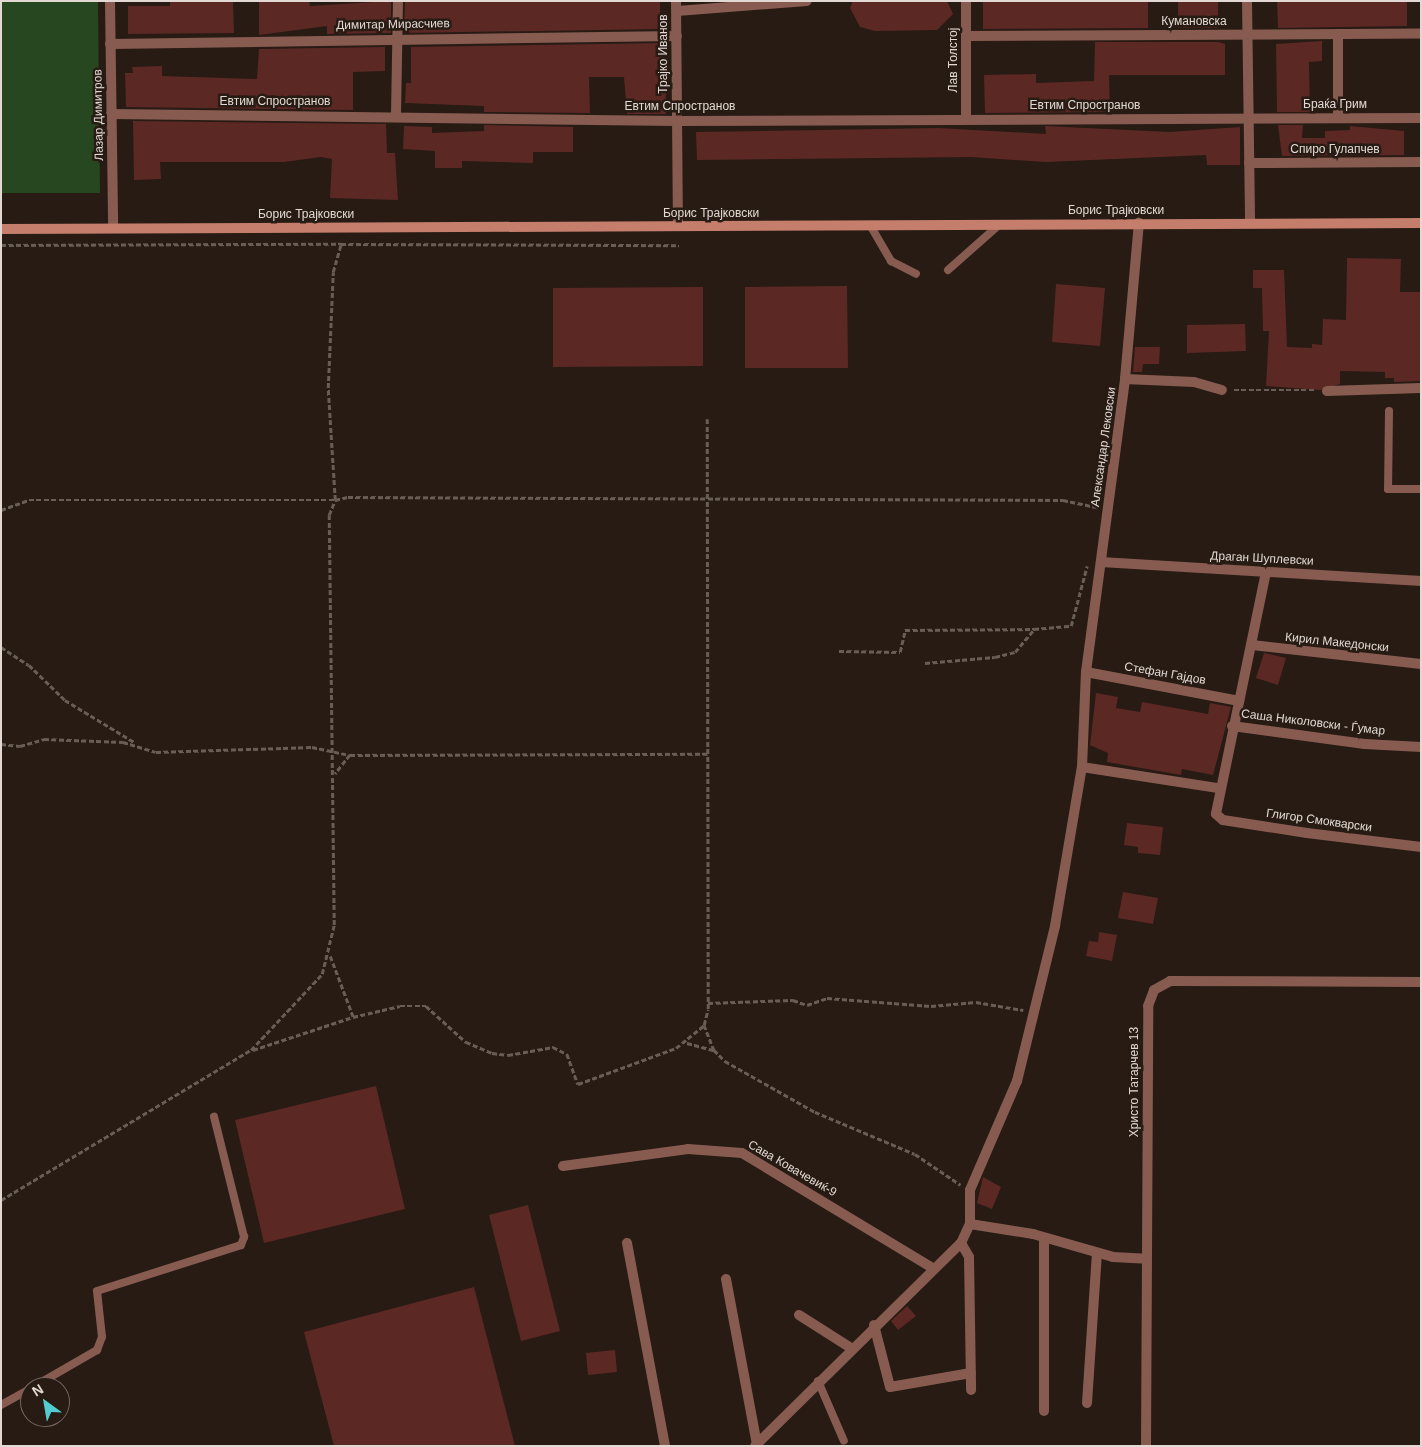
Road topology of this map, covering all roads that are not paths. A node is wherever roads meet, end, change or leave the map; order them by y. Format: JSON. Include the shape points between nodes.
{"nodes":[{"id":1,"x":110,"y":1,"type":"edge"},
{"id":2,"x":398,"y":1,"type":"edge"},
{"id":3,"x":806,"y":1,"type":"edge"},
{"id":4,"x":966,"y":1,"type":"edge"},
{"id":5,"x":1247,"y":1,"type":"edge"},
{"id":6,"x":676,"y":6,"type":"edge"},
{"id":7,"x":1338,"y":34,"type":"junction"},
{"id":8,"x":1421,"y":34,"type":"edge"},
{"id":9,"x":1248,"y":35,"type":"junction"},
{"id":10,"x":677,"y":36,"type":"junction"},
{"id":11,"x":967,"y":36,"type":"junction"},
{"id":12,"x":397,"y":37,"type":"junction"},
{"id":13,"x":110,"y":44,"type":"junction"},
{"id":14,"x":111,"y":114,"type":"junction"},
{"id":15,"x":396,"y":115,"type":"junction"},
{"id":16,"x":1249,"y":117,"type":"junction"},
{"id":17,"x":1338,"y":117,"type":"junction"},
{"id":18,"x":1421,"y":118,"type":"edge"},
{"id":19,"x":966,"y":119,"type":"junction"},
{"id":20,"x":677,"y":121,"type":"junction"},
{"id":21,"x":1421,"y":162,"type":"edge"},
{"id":22,"x":1249,"y":163,"type":"junction"},
{"id":23,"x":1250,"y":223,"type":"junction"},
{"id":24,"x":1421,"y":223,"type":"edge"},
{"id":25,"x":1000,"y":224,"type":"junction"},
{"id":26,"x":1139,"y":224,"type":"junction"},
{"id":27,"x":870,"y":225,"type":"junction"},
{"id":28,"x":678,"y":226,"type":"junction"},
{"id":29,"x":112,"y":228,"type":"junction"},
{"id":30,"x":1,"y":229,"type":"edge"},
{"id":31,"x":948,"y":270,"type":"dead end"},
{"id":32,"x":916,"y":274,"type":"dead end"},
{"id":33,"x":1125,"y":379,"type":"junction"},
{"id":34,"x":1421,"y":388,"type":"edge"},
{"id":35,"x":1222,"y":390,"type":"road end"},
{"id":36,"x":1327,"y":391,"type":"road end"},
{"id":37,"x":1389,"y":411,"type":"dead end"},
{"id":38,"x":1421,"y":489,"type":"edge"},
{"id":39,"x":1101,"y":562,"type":"junction"},
{"id":40,"x":1266,"y":572,"type":"junction"},
{"id":41,"x":1421,"y":581,"type":"edge"},
{"id":42,"x":1252,"y":645,"type":"junction"},
{"id":43,"x":1421,"y":664,"type":"edge"},
{"id":44,"x":1086,"y":672,"type":"junction"},
{"id":45,"x":1239,"y":701,"type":"junction"},
{"id":46,"x":1232,"y":726,"type":"junction"},
{"id":47,"x":1421,"y":746,"type":"edge"},
{"id":48,"x":1082,"y":766,"type":"junction"},
{"id":49,"x":1218,"y":788,"type":"junction"},
{"id":50,"x":1421,"y":847,"type":"edge"},
{"id":51,"x":1421,"y":982,"type":"edge"},
{"id":52,"x":214,"y":1116,"type":"dead end"},
{"id":53,"x":563,"y":1166,"type":"dead end"},
{"id":54,"x":970,"y":1224,"type":"junction"},
{"id":55,"x":1044,"y":1238,"type":"junction"},
{"id":56,"x":627,"y":1243,"type":"dead end"},
{"id":57,"x":961,"y":1243,"type":"junction"},
{"id":58,"x":1097,"y":1253,"type":"junction"},
{"id":59,"x":1146,"y":1259,"type":"junction"},
{"id":60,"x":933,"y":1268,"type":"junction"},
{"id":61,"x":726,"y":1279,"type":"dead end"},
{"id":62,"x":800,"y":1316,"type":"dead end"},
{"id":63,"x":874,"y":1325,"type":"junction"},
{"id":64,"x":851,"y":1348,"type":"junction"},
{"id":65,"x":971,"y":1373,"type":"junction"},
{"id":66,"x":50,"y":1377,"type":"edge"},
{"id":67,"x":818,"y":1381,"type":"junction"},
{"id":68,"x":970,"y":1390,"type":"dead end"},
{"id":69,"x":20,"y":1394,"type":"edge"},
{"id":70,"x":1087,"y":1403,"type":"dead end"},
{"id":71,"x":1,"y":1405,"type":"edge"},
{"id":72,"x":1044,"y":1411,"type":"dead end"},
{"id":73,"x":844,"y":1441,"type":"dead end"},
{"id":74,"x":756,"y":1445,"type":"edge"},
{"id":75,"x":664,"y":1446,"type":"edge"},
{"id":76,"x":1146,"y":1446,"type":"edge"}],
"edges":[{"from":1,"to":13,"type":"street","name":"Лазар Димитров"},
{"from":2,"to":12,"type":"street"},
{"from":3,"to":6,"type":"street"},
{"from":4,"to":11,"type":"street","name":"Лав Толстој"},
{"from":5,"to":9,"type":"street"},
{"from":6,"to":10,"type":"street","name":"Трајко Иванов"},
{"from":7,"to":8,"type":"street","name":"Кумановска"},
{"from":7,"to":9,"type":"street","name":"Кумановска"},
{"from":7,"to":17,"type":"street"},
{"from":9,"to":11,"type":"street","name":"Кумановска"},
{"from":9,"to":16,"type":"street"},
{"from":10,"to":12,"type":"street","name":"Димитар Мирасчиев"},
{"from":10,"to":20,"type":"street","name":"Трајко Иванов"},
{"from":11,"to":19,"type":"street","name":"Лав Толстој"},
{"from":12,"to":13,"type":"street","name":"Димитар Мирасчиев"},
{"from":12,"to":15,"type":"street"},
{"from":13,"to":14,"type":"street","name":"Лазар Димитров"},
{"from":14,"to":15,"type":"street","name":"Евтим Спространов"},
{"from":14,"to":29,"type":"street","name":"Лазар Димитров"},
{"from":15,"to":20,"type":"street","name":"Евтим Спространов"},
{"from":16,"to":17,"type":"street","name":"Браќа Грим"},
{"from":16,"to":19,"type":"street","name":"Евтим Спространов"},
{"from":16,"to":22,"type":"street"},
{"from":17,"to":18,"type":"street","name":"Браќа Грим"},
{"from":19,"to":20,"type":"street","name":"Евтим Спространов"},
{"from":20,"to":28,"type":"street","name":"Трајко Иванов"},
{"from":21,"to":22,"type":"street","name":"Спиро Гулапчев"},
{"from":22,"to":23,"type":"street"},
{"from":23,"to":24,"type":"street","name":"Борис Трајковски"},
{"from":23,"to":26,"type":"street","name":"Борис Трајковски"},
{"from":25,"to":26,"type":"street","name":"Борис Трајковски"},
{"from":25,"to":27,"type":"street","name":"Борис Трајковски"},
{"from":25,"to":31,"type":"lane"},
{"from":26,"to":33,"type":"street","name":"Александар Лековски"},
{"from":27,"to":28,"type":"street","name":"Борис Трајковски"},
{"from":27,"to":32,"type":"lane","via":[[891,261]]},
{"from":28,"to":29,"type":"street","name":"Борис Трајковски"},
{"from":29,"to":30,"type":"street","name":"Борис Трајковски"},
{"from":33,"to":35,"type":"street","via":[[1194,382]]},
{"from":33,"to":39,"type":"street","name":"Александар Лековски"},
{"from":34,"to":36,"type":"street"},
{"from":37,"to":38,"type":"lane","via":[[1388,489]]},
{"from":39,"to":40,"type":"street","name":"Драган Шуплевски"},
{"from":39,"to":44,"type":"street","name":"Александар Лековски"},
{"from":40,"to":41,"type":"street","name":"Драган Шуплевски"},
{"from":40,"to":42,"type":"street"},
{"from":42,"to":43,"type":"street","name":"Кирил Македонски"},
{"from":42,"to":45,"type":"street"},
{"from":44,"to":45,"type":"street","name":"Стефан Гајдов"},
{"from":44,"to":48,"type":"street","name":"Александар Лековски"},
{"from":45,"to":46,"type":"street"},
{"from":46,"to":47,"type":"street","name":"Саша Николовски - Ѓумар","via":[[1357,743]]},
{"from":46,"to":49,"type":"street"},
{"from":48,"to":49,"type":"street"},
{"from":48,"to":54,"type":"street","name":"Александар Лековски","via":[[1055,926],[1035,1012],[1017,1082],[970,1190]]},
{"from":49,"to":50,"type":"street","name":"Глигор Смокварски","via":[[1216,814],[1223,820],[1307,834]]},
{"from":51,"to":59,"type":"street","name":"Христо Татарчев 13","via":[[1170,981],[1154,990],[1148,1006]]},
{"from":52,"to":66,"type":"lane","via":[[244,1237],[242,1245],[97,1291],[102,1337],[97,1350]]},
{"from":53,"to":60,"type":"street","name":"Сава Ковачевиќ-9","via":[[688,1149],[742,1153]]},
{"from":54,"to":55,"type":"street"},
{"from":54,"to":57,"type":"street"},
{"from":55,"to":58,"type":"street"},
{"from":55,"to":72,"type":"street"},
{"from":56,"to":75,"type":"street"},
{"from":57,"to":60,"type":"street"},
{"from":57,"to":65,"type":"street","via":[[968,1257]]},
{"from":58,"to":59,"type":"street"},
{"from":58,"to":70,"type":"street"},
{"from":59,"to":76,"type":"street","name":"Христо Татарчев 13"},
{"from":60,"to":63,"type":"street"},
{"from":61,"to":74,"type":"street"},
{"from":62,"to":64,"type":"street"},
{"from":63,"to":64,"type":"street"},
{"from":63,"to":65,"type":"street","via":[[890,1387]]},
{"from":64,"to":67,"type":"street"},
{"from":65,"to":68,"type":"street"},
{"from":67,"to":73,"type":"lane"},
{"from":67,"to":74,"type":"street"},
{"from":69,"to":71,"type":"lane"}]}
